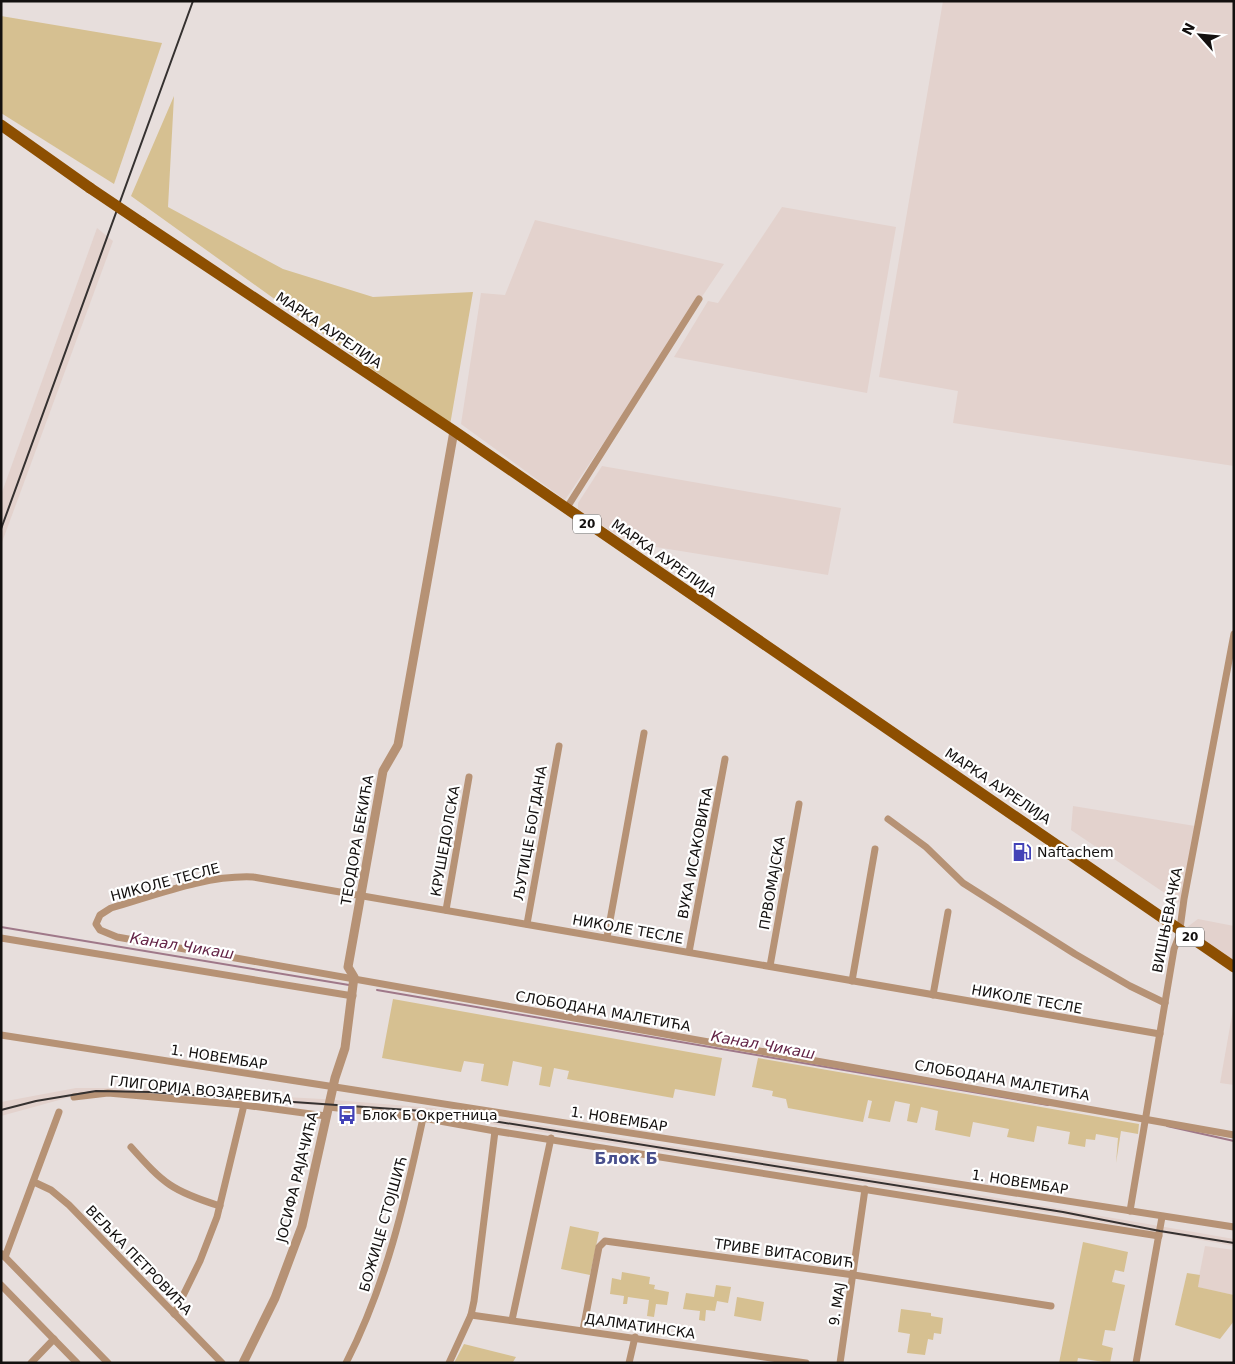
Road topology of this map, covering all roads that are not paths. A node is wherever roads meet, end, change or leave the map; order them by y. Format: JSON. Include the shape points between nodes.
{"nodes":[{"id":1,"x":1,"y":125,"type":"edge"},
{"id":2,"x":699,"y":299,"type":"dead end"},
{"id":3,"x":454,"y":431,"type":"junction"},
{"id":4,"x":566,"y":509,"type":"junction"},
{"id":5,"x":1234,"y":634,"type":"edge"},
{"id":6,"x":644,"y":733,"type":"dead end"},
{"id":7,"x":559,"y":746,"type":"dead end"},
{"id":8,"x":725,"y":759,"type":"dead end"},
{"id":9,"x":469,"y":778,"type":"dead end"},
{"id":10,"x":799,"y":804,"type":"dead end"},
{"id":11,"x":888,"y":819,"type":"dead end"},
{"id":12,"x":875,"y":849,"type":"dead end"},
{"id":13,"x":360,"y":894,"type":"junction"},
{"id":14,"x":446,"y":910,"type":"junction"},
{"id":15,"x":948,"y":912,"type":"dead end"},
{"id":16,"x":98,"y":920,"type":"joint"},
{"id":17,"x":527,"y":924,"type":"junction"},
{"id":18,"x":1180,"y":929,"type":"junction"},
{"id":19,"x":607,"y":937,"type":"junction"},
{"id":20,"x":1,"y":938,"type":"edge"},
{"id":21,"x":689,"y":952,"type":"junction"},
{"id":22,"x":770,"y":966,"type":"junction"},
{"id":23,"x":1234,"y":967,"type":"edge"},
{"id":24,"x":353,"y":979,"type":"junction"},
{"id":25,"x":852,"y":981,"type":"junction"},
{"id":26,"x":353,"y":994,"type":"junction"},
{"id":27,"x":932,"y":995,"type":"junction"},
{"id":28,"x":1164,"y":1004,"type":"junction"},
{"id":29,"x":1160,"y":1034,"type":"junction"},
{"id":30,"x":1,"y":1035,"type":"edge"},
{"id":31,"x":332,"y":1088,"type":"junction"},
{"id":32,"x":74,"y":1097,"type":"dead end"},
{"id":33,"x":244,"y":1105,"type":"junction"},
{"id":34,"x":59,"y":1112,"type":"dead end"},
{"id":35,"x":327,"y":1112,"type":"junction"},
{"id":36,"x":423,"y":1118,"type":"junction"},
{"id":37,"x":1147,"y":1118,"type":"junction"},
{"id":38,"x":495,"y":1131,"type":"junction"},
{"id":39,"x":1234,"y":1135,"type":"edge"},
{"id":40,"x":551,"y":1138,"type":"junction"},
{"id":41,"x":130,"y":1147,"type":"dead end"},
{"id":42,"x":34,"y":1182,"type":"junction"},
{"id":43,"x":865,"y":1189,"type":"junction"},
{"id":44,"x":220,"y":1206,"type":"junction"},
{"id":45,"x":1130,"y":1211,"type":"junction"},
{"id":46,"x":1162,"y":1217,"type":"junction"},
{"id":47,"x":1234,"y":1227,"type":"edge"},
{"id":48,"x":1159,"y":1236,"type":"junction"},
{"id":49,"x":3,"y":1256,"type":"edge"},
{"id":50,"x":854,"y":1275,"type":"junction"},
{"id":51,"x":1,"y":1285,"type":"edge"},
{"id":52,"x":1051,"y":1306,"type":"dead end"},
{"id":53,"x":174,"y":1314,"type":"junction"},
{"id":54,"x":471,"y":1315,"type":"junction"},
{"id":55,"x":512,"y":1320,"type":"junction"},
{"id":56,"x":583,"y":1330,"type":"junction"},
{"id":57,"x":635,"y":1337,"type":"junction"},
{"id":58,"x":54,"y":1339,"type":"junction"},
{"id":59,"x":31,"y":1363,"type":"edge"},
{"id":60,"x":78,"y":1363,"type":"edge"},
{"id":61,"x":108,"y":1363,"type":"edge"},
{"id":62,"x":222,"y":1363,"type":"edge"},
{"id":63,"x":243,"y":1363,"type":"edge"},
{"id":64,"x":346,"y":1363,"type":"edge"},
{"id":65,"x":449,"y":1363,"type":"edge"},
{"id":66,"x":629,"y":1363,"type":"edge"},
{"id":67,"x":806,"y":1363,"type":"edge"},
{"id":68,"x":840,"y":1363,"type":"edge"},
{"id":69,"x":1136,"y":1363,"type":"edge"}],
"edges":[{"from":1,"to":3,"type":"main road","name":"МАРКА АУРЕЛИЈА","number":"20","bridge":true},
{"from":2,"to":4,"type":"street"},
{"from":3,"to":4,"type":"main road","name":"МАРКА АУРЕЛИЈА","number":"20"},
{"from":3,"to":13,"type":"street","name":"ТЕОДОРА БЕКИЋА","via":[[398,745],[383,771]]},
{"from":4,"to":18,"type":"main road","name":"МАРКА АУРЕЛИЈА","number":"20"},
{"from":5,"to":18,"type":"street","name":"ВИШЊЕВАЧКА"},
{"from":6,"to":19,"type":"street"},
{"from":7,"to":17,"type":"street","name":"ЉУТИЦЕ БОГДАНА"},
{"from":8,"to":21,"type":"street","name":"ВУКА ИСАКОВИЋА"},
{"from":9,"to":14,"type":"street","name":"КРУШЕДОЛСКА"},
{"from":10,"to":22,"type":"street","name":"ПРВОМАЈСКА"},
{"from":11,"to":28,"type":"street","via":[[926,847],[964,883],[1083,958]]},
{"from":12,"to":25,"type":"street"},
{"from":13,"to":14,"type":"street","name":"НИКОЛЕ ТЕСЛЕ"},
{"from":13,"to":16,"type":"street","name":"НИКОЛЕ ТЕСЛЕ","via":[[236,876],[111,908],[105,910]]},
{"from":13,"to":24,"type":"street","name":"ТЕОДОРА БЕКИЋА","via":[[348,968]]},
{"from":14,"to":17,"type":"street","name":"НИКОЛЕ ТЕСЛЕ"},
{"from":15,"to":27,"type":"street"},
{"from":16,"to":24,"type":"street","name":"СЛОБОДАНА МАЛЕТИЋА","via":[[96,927],[117,937]]},
{"from":17,"to":19,"type":"street","name":"НИКОЛЕ ТЕСЛЕ"},
{"from":18,"to":23,"type":"main road","name":"МАРКА АУРЕЛИЈА","number":"20"},
{"from":18,"to":28,"type":"street","name":"ВИШЊЕВАЧКА"},
{"from":19,"to":21,"type":"street","name":"НИКОЛЕ ТЕСЛЕ"},
{"from":20,"to":26,"type":"street"},
{"from":21,"to":22,"type":"street","name":"НИКОЛЕ ТЕСЛЕ"},
{"from":22,"to":25,"type":"street","name":"НИКОЛЕ ТЕСЛЕ"},
{"from":24,"to":26,"type":"street","name":"ТЕОДОРА БЕКИЋА"},
{"from":24,"to":37,"type":"street","name":"СЛОБОДАНА МАЛЕТИЋА"},
{"from":25,"to":27,"type":"street","name":"НИКОЛЕ ТЕСЛЕ"},
{"from":26,"to":31,"type":"street","name":"ТЕОДОРА БЕКИЋА","via":[[346,1048]]},
{"from":27,"to":29,"type":"street","name":"НИКОЛЕ ТЕСЛЕ"},
{"from":28,"to":29,"type":"street","name":"ВИШЊЕВАЧКА"},
{"from":29,"to":37,"type":"street","name":"ВИШЊЕВАЧКА"},
{"from":30,"to":31,"type":"street","name":"1. НОВЕМБАР"},
{"from":31,"to":35,"type":"street","name":"ТЕОДОРА БЕКИЋА"},
{"from":31,"to":45,"type":"street","name":"1. НОВЕМБАР"},
{"from":32,"to":33,"type":"street","name":"ГЛИГОРИЈА ВОЗАРЕВИЋА","via":[[108,1093]]},
{"from":33,"to":35,"type":"street","name":"ГЛИГОРИЈА ВОЗАРЕВИЋА"},
{"from":33,"to":44,"type":"street"},
{"from":34,"to":42,"type":"street"},
{"from":35,"to":36,"type":"street"},
{"from":35,"to":63,"type":"street","name":"ЈОСИФА РАЈАЧИЋА","via":[[309,1199],[290,1263]]},
{"from":36,"to":38,"type":"street"},
{"from":36,"to":64,"type":"street","name":"БОЖИЦЕ СТОЈШИЋ","via":[[389,1258],[373,1304]]},
{"from":37,"to":39,"type":"street","name":"СЛОБОДАНА МАЛЕТИЋА"},
{"from":37,"to":45,"type":"street","name":"ВИШЊЕВАЧКА"},
{"from":38,"to":40,"type":"street"},
{"from":38,"to":54,"type":"street"},
{"from":40,"to":43,"type":"street"},
{"from":40,"to":55,"type":"street"},
{"from":41,"to":44,"type":"street","via":[[158,1178],[172,1188]]},
{"from":42,"to":49,"type":"street"},
{"from":42,"to":53,"type":"street","name":"ВЕЉКА ПЕТРОВИЋА","via":[[51,1190],[69,1205]]},
{"from":43,"to":48,"type":"street"},
{"from":43,"to":50,"type":"street","name":"9. МАЈ"},
{"from":44,"to":53,"type":"street","via":[[200,1261]]},
{"from":45,"to":46,"type":"street","name":"1. НОВЕМБАР"},
{"from":46,"to":47,"type":"street","name":"1. НОВЕМБАР"},
{"from":46,"to":48,"type":"street"},
{"from":48,"to":69,"type":"street"},
{"from":49,"to":61,"type":"street"},
{"from":50,"to":52,"type":"street","name":"ТРИВЕ ВИТАСОВИЋ"},
{"from":50,"to":56,"type":"street","name":"ТРИВЕ ВИТАСОВИЋ","via":[[605,1241],[599,1249]]},
{"from":50,"to":68,"type":"street","name":"9. МАЈ"},
{"from":51,"to":58,"type":"street"},
{"from":53,"to":62,"type":"street","name":"ВЕЉКА ПЕТРОВИЋА"},
{"from":54,"to":55,"type":"street","name":"ДАЛМАТИНСКА"},
{"from":54,"to":65,"type":"street"},
{"from":55,"to":56,"type":"street","name":"ДАЛМАТИНСКА"},
{"from":56,"to":57,"type":"street","name":"ДАЛМАТИНСКА"},
{"from":57,"to":66,"type":"street"},
{"from":57,"to":67,"type":"street","name":"ДАЛМАТИНСКА"},
{"from":58,"to":59,"type":"street"},
{"from":58,"to":60,"type":"street"}]}
